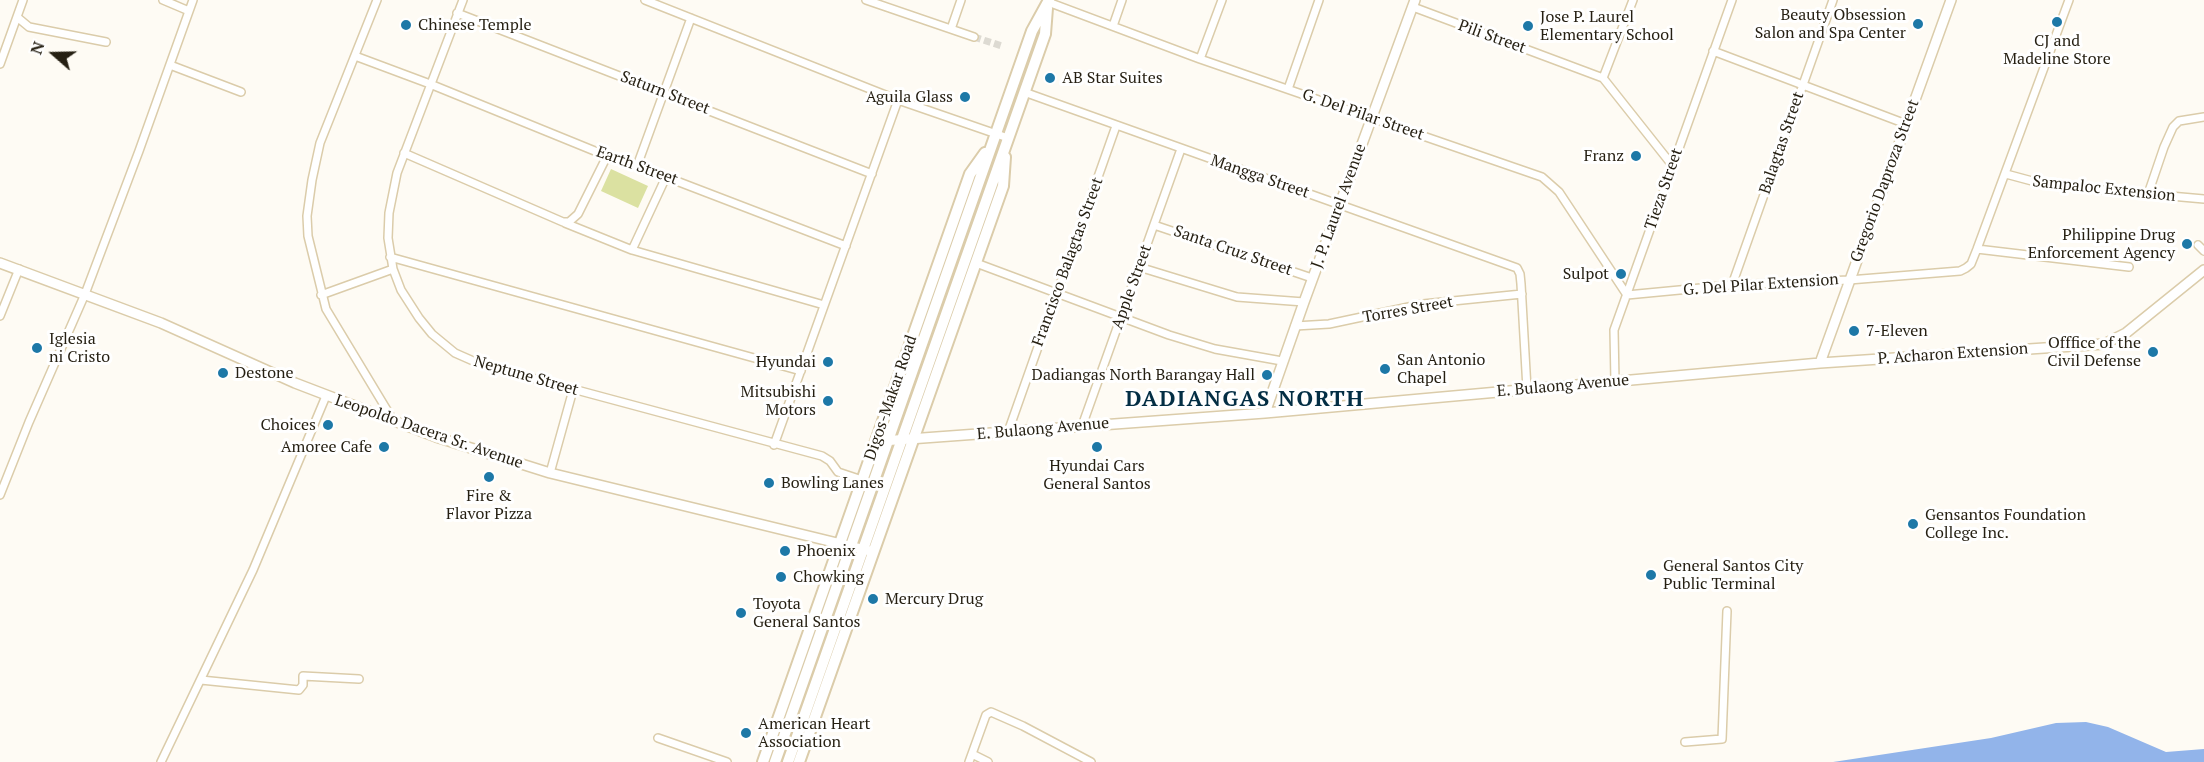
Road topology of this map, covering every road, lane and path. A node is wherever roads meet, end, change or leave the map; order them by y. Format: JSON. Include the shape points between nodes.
{"nodes":[{"id":1,"x":23,"y":0,"type":"edge"},
{"id":2,"x":163,"y":0,"type":"edge"},
{"id":3,"x":193,"y":0,"type":"edge"},
{"id":4,"x":377,"y":0,"type":"edge"},
{"id":5,"x":463,"y":0,"type":"edge"},
{"id":6,"x":645,"y":0,"type":"edge"},
{"id":7,"x":866,"y":0,"type":"edge"},
{"id":8,"x":961,"y":0,"type":"edge"},
{"id":9,"x":1122,"y":0,"type":"edge"},
{"id":10,"x":1222,"y":0,"type":"edge"},
{"id":11,"x":1318,"y":0,"type":"edge"},
{"id":12,"x":1632,"y":0,"type":"edge"},
{"id":13,"x":1732,"y":0,"type":"edge"},
{"id":14,"x":1833,"y":0,"type":"edge"},
{"id":15,"x":1951,"y":0,"type":"edge"},
{"id":16,"x":2069,"y":0,"type":"edge"},
{"id":17,"x":1048,"y":1,"type":"edge"},
{"id":18,"x":1414,"y":4,"type":"edge"},
{"id":19,"x":189,"y":11,"type":"junction"},
{"id":20,"x":458,"y":13,"type":"junction"},
{"id":21,"x":17,"y":17,"type":"junction"},
{"id":22,"x":691,"y":18,"type":"junction"},
{"id":23,"x":1113,"y":26,"type":"junction"},
{"id":24,"x":951,"y":29,"type":"junction"},
{"id":25,"x":974,"y":37,"type":"tunnel mouth"},
{"id":26,"x":106,"y":42,"type":"dead end"},
{"id":27,"x":1713,"y":51,"type":"junction"},
{"id":28,"x":355,"y":56,"type":"junction"},
{"id":29,"x":1200,"y":59,"type":"junction"},
{"id":30,"x":0,"y":64,"type":"edge"},
{"id":31,"x":170,"y":65,"type":"junction"},
{"id":32,"x":1603,"y":78,"type":"junction"},
{"id":33,"x":430,"y":84,"type":"junction"},
{"id":34,"x":1803,"y":84,"type":"junction"},
{"id":35,"x":1288,"y":89,"type":"junction"},
{"id":36,"x":241,"y":92,"type":"dead end"},
{"id":37,"x":1024,"y":92,"type":"junction"},
{"id":38,"x":664,"y":93,"type":"junction"},
{"id":39,"x":898,"y":100,"type":"junction"},
{"id":40,"x":2204,"y":117,"type":"edge"},
{"id":41,"x":1372,"y":118,"type":"junction"},
{"id":42,"x":1906,"y":124,"type":"junction"},
{"id":43,"x":1116,"y":126,"type":"junction"},
{"id":44,"x":995,"y":137,"type":"junction"},
{"id":45,"x":1006,"y":141,"type":"junction"},
{"id":46,"x":1181,"y":149,"type":"junction"},
{"id":47,"x":404,"y":153,"type":"junction"},
{"id":48,"x":607,"y":156,"type":"junction"},
{"id":49,"x":1672,"y":165,"type":"junction"},
{"id":50,"x":637,"y":166,"type":"junction"},
{"id":51,"x":872,"y":174,"type":"junction"},
{"id":52,"x":2006,"y":174,"type":"junction"},
{"id":53,"x":666,"y":177,"type":"junction"},
{"id":54,"x":2148,"y":194,"type":"junction"},
{"id":55,"x":2204,"y":199,"type":"edge"},
{"id":56,"x":1340,"y":205,"type":"junction"},
{"id":57,"x":563,"y":222,"type":"junction"},
{"id":58,"x":1154,"y":225,"type":"junction"},
{"id":59,"x":2198,"y":245,"type":"dead end"},
{"id":60,"x":846,"y":246,"type":"junction"},
{"id":61,"x":1977,"y":249,"type":"junction"},
{"id":62,"x":632,"y":250,"type":"junction"},
{"id":63,"x":2204,"y":251,"type":"edge"},
{"id":64,"x":390,"y":257,"type":"junction"},
{"id":65,"x":0,"y":263,"type":"edge"},
{"id":66,"x":976,"y":263,"type":"junction"},
{"id":67,"x":1139,"y":267,"type":"junction"},
{"id":68,"x":2129,"y":267,"type":"dead end"},
{"id":69,"x":19,"y":269,"type":"junction"},
{"id":70,"x":393,"y":269,"type":"junction"},
{"id":71,"x":2204,"y":270,"type":"edge"},
{"id":72,"x":1312,"y":278,"type":"junction"},
{"id":73,"x":1849,"y":280,"type":"junction"},
{"id":74,"x":1732,"y":285,"type":"junction"},
{"id":75,"x":1057,"y":292,"type":"junction"},
{"id":76,"x":85,"y":294,"type":"junction"},
{"id":77,"x":1522,"y":294,"type":"junction"},
{"id":78,"x":1627,"y":294,"type":"junction"},
{"id":79,"x":321,"y":295,"type":"junction"},
{"id":80,"x":1304,"y":302,"type":"junction"},
{"id":81,"x":824,"y":305,"type":"junction"},
{"id":82,"x":0,"y":316,"type":"edge"},
{"id":83,"x":1121,"y":317,"type":"junction"},
{"id":84,"x":1295,"y":326,"type":"junction"},
{"id":85,"x":1282,"y":361,"type":"junction"},
{"id":86,"x":1820,"y":363,"type":"junction"},
{"id":87,"x":801,"y":370,"type":"junction"},
{"id":88,"x":1615,"y":382,"type":"junction"},
{"id":89,"x":1527,"y":389,"type":"junction"},
{"id":90,"x":573,"y":390,"type":"junction"},
{"id":91,"x":326,"y":396,"type":"junction"},
{"id":92,"x":1264,"y":413,"type":"junction"},
{"id":93,"x":393,"y":422,"type":"junction"},
{"id":94,"x":1082,"y":426,"type":"junction"},
{"id":95,"x":1008,"y":432,"type":"junction"},
{"id":96,"x":913,"y":440,"type":"junction"},
{"id":97,"x":876,"y":441,"type":"junction"},
{"id":98,"x":774,"y":445,"type":"junction"},
{"id":99,"x":550,"y":473,"type":"junction"},
{"id":100,"x":862,"y":480,"type":"junction"},
{"id":101,"x":0,"y":495,"type":"edge"},
{"id":102,"x":840,"y":544,"type":"junction"},
{"id":103,"x":873,"y":552,"type":"junction"},
{"id":104,"x":1727,"y":611,"type":"dead end"},
{"id":105,"x":201,"y":680,"type":"junction"},
{"id":106,"x":359,"y":680,"type":"dead end"},
{"id":107,"x":658,"y":738,"type":"dead end"},
{"id":108,"x":1685,"y":742,"type":"dead end"},
{"id":109,"x":972,"y":754,"type":"junction"},
{"id":110,"x":161,"y":762,"type":"edge"},
{"id":111,"x":727,"y":762,"type":"edge"},
{"id":112,"x":763,"y":762,"type":"edge"},
{"id":113,"x":775,"y":762,"type":"edge"},
{"id":114,"x":788,"y":762,"type":"edge"},
{"id":115,"x":799,"y":762,"type":"edge"},
{"id":116,"x":969,"y":762,"type":"edge"},
{"id":117,"x":988,"y":762,"type":"edge"},
{"id":118,"x":1090,"y":762,"type":"edge"}],
"edges":[{"from":1,"to":21,"type":"street"},
{"from":2,"to":19,"type":"street"},
{"from":3,"to":19,"type":"street"},
{"from":4,"to":28,"type":"street"},
{"from":5,"to":20,"type":"street","name":"Neptune Street"},
{"from":6,"to":22,"type":"street"},
{"from":7,"to":24,"type":"street"},
{"from":8,"to":24,"type":"street"},
{"from":9,"to":23,"type":"street"},
{"from":10,"to":29,"type":"street"},
{"from":11,"to":35,"type":"street"},
{"from":12,"to":32,"type":"street"},
{"from":13,"to":27,"type":"street","name":"Tieza Street"},
{"from":14,"to":34,"type":"street","name":"Balagtas Street"},
{"from":15,"to":42,"type":"main road","name":"Gregorio Daproza Street"},
{"from":16,"to":52,"type":"street"},
{"from":17,"to":23,"type":"street","name":"G. Del Pilar Street"},
{"from":17,"to":37,"type":"main road","name":"Digos-Makar Road","via":[[1045,34]]},
{"from":17,"to":44,"type":"main road","name":"Digos-Makar Road","via":[[1032,31]]},
{"from":18,"to":32,"type":"street","name":"Pili Street"},
{"from":18,"to":41,"type":"main road","name":"J. P. Laurel Avenue"},
{"from":19,"to":31,"type":"street"},
{"from":20,"to":33,"type":"street","name":"Neptune Street"},
{"from":20,"to":38,"type":"street","name":"Saturn Street"},
{"from":21,"to":26,"type":"street","via":[[30,27]]},
{"from":21,"to":30,"type":"street"},
{"from":22,"to":38,"type":"street"},
{"from":22,"to":39,"type":"street"},
{"from":23,"to":29,"type":"street","name":"G. Del Pilar Street"},
{"from":24,"to":25,"type":"street"},
{"from":27,"to":34,"type":"street"},
{"from":27,"to":49,"type":"street","name":"Tieza Street"},
{"from":28,"to":33,"type":"street","name":"Earth Street"},
{"from":28,"to":79,"type":"street","via":[[320,143],[312,180],[308,236]]},
{"from":29,"to":35,"type":"street","name":"G. Del Pilar Street"},
{"from":31,"to":36,"type":"street"},
{"from":31,"to":76,"type":"street"},
{"from":32,"to":49,"type":"street"},
{"from":33,"to":47,"type":"street","name":"Neptune Street"},
{"from":33,"to":48,"type":"street","name":"Earth Street"},
{"from":34,"to":42,"type":"street"},
{"from":34,"to":74,"type":"street","name":"Balagtas Street"},
{"from":35,"to":41,"type":"street","name":"G. Del Pilar Street"},
{"from":37,"to":43,"type":"street","name":"Mangga Street"},
{"from":37,"to":45,"type":"main road","name":"Digos-Makar Road"},
{"from":38,"to":50,"type":"street"},
{"from":38,"to":51,"type":"street","name":"Saturn Street"},
{"from":39,"to":44,"type":"street"},
{"from":39,"to":51,"type":"street"},
{"from":40,"to":54,"type":"street","via":[[2173,127]]},
{"from":41,"to":56,"type":"main road","name":"J. P. Laurel Avenue"},
{"from":41,"to":78,"type":"street","name":"G. Del Pilar Street","via":[[1548,180]]},
{"from":42,"to":73,"type":"main road","name":"Gregorio Daproza Street"},
{"from":43,"to":46,"type":"street","name":"Mangga Street"},
{"from":43,"to":75,"type":"street","name":"Francisco Balagtas Street"},
{"from":44,"to":45,"type":"street"},
{"from":44,"to":97,"type":"main road","name":"Digos-Makar Road","via":[[970,174]]},
{"from":44,"to":113,"type":"main road","name":"Digos-Makar Road"},
{"from":45,"to":66,"type":"main road","name":"Digos-Makar Road","via":[[1003,186]]},
{"from":45,"to":114,"type":"main road","name":"Digos-Makar Road"},
{"from":46,"to":56,"type":"street","name":"Mangga Street"},
{"from":46,"to":58,"type":"street","name":"Apple Street"},
{"from":47,"to":57,"type":"street"},
{"from":47,"to":64,"type":"street","name":"Neptune Street","via":[[388,213]]},
{"from":48,"to":50,"type":"street","name":"Earth Street"},
{"from":48,"to":57,"type":"street","via":[[578,214]]},
{"from":49,"to":78,"type":"street","name":"Tieza Street"},
{"from":50,"to":53,"type":"street","name":"Earth Street"},
{"from":51,"to":60,"type":"street"},
{"from":52,"to":54,"type":"street","name":"Sampaloc Extension","via":[[2047,185]]},
{"from":52,"to":61,"type":"street"},
{"from":53,"to":60,"type":"street","name":"Earth Street"},
{"from":53,"to":62,"type":"street"},
{"from":54,"to":55,"type":"street","name":"Sampaloc Extension"},
{"from":56,"to":72,"type":"main road","name":"J. P. Laurel Avenue"},
{"from":56,"to":77,"type":"street","name":"Mangga Street","via":[[1517,268]]},
{"from":57,"to":62,"type":"street"},
{"from":58,"to":67,"type":"street","name":"Apple Street"},
{"from":58,"to":72,"type":"street","name":"Santa Cruz Street"},
{"from":59,"to":63,"type":"street"},
{"from":60,"to":81,"type":"street"},
{"from":61,"to":68,"type":"street"},
{"from":61,"to":73,"type":"street","name":"G. Del Pilar Extension","via":[[1971,264],[1960,271]]},
{"from":62,"to":81,"type":"street"},
{"from":64,"to":70,"type":"street","name":"Neptune Street"},
{"from":64,"to":87,"type":"street"},
{"from":65,"to":69,"type":"main road","name":"Leopoldo Dacera Sr. Avenue"},
{"from":66,"to":75,"type":"street"},
{"from":66,"to":96,"type":"main road","name":"Digos-Makar Road"},
{"from":67,"to":80,"type":"street","via":[[1237,297]]},
{"from":67,"to":83,"type":"street","name":"Apple Street"},
{"from":69,"to":76,"type":"main road","name":"Leopoldo Dacera Sr. Avenue"},
{"from":69,"to":82,"type":"street"},
{"from":70,"to":79,"type":"street"},
{"from":70,"to":90,"type":"street","name":"Neptune Street","via":[[419,318],[455,353],[480,364]]},
{"from":71,"to":86,"type":"main road","name":"P. Acharon Extension","via":[[2126,333],[2104,344]]},
{"from":72,"to":80,"type":"main road","name":"J. P. Laurel Avenue"},
{"from":73,"to":74,"type":"street","name":"G. Del Pilar Extension"},
{"from":73,"to":86,"type":"main road","name":"Gregorio Daproza Street"},
{"from":74,"to":78,"type":"street","name":"G. Del Pilar Extension"},
{"from":75,"to":83,"type":"street"},
{"from":75,"to":95,"type":"street","name":"Francisco Balagtas Street"},
{"from":76,"to":91,"type":"main road","name":"Leopoldo Dacera Sr. Avenue"},
{"from":76,"to":101,"type":"street"},
{"from":77,"to":84,"type":"street","name":"Torres Street","via":[[1423,304],[1329,324]]},
{"from":77,"to":89,"type":"street","name":"Mangga Street"},
{"from":78,"to":88,"type":"street","name":"Tieza Street","via":[[1614,330]]},
{"from":79,"to":93,"type":"street","via":[[339,334]]},
{"from":80,"to":84,"type":"main road","name":"J. P. Laurel Avenue"},
{"from":81,"to":87,"type":"street"},
{"from":83,"to":85,"type":"street","via":[[1215,349]]},
{"from":83,"to":94,"type":"street","name":"Apple Street"},
{"from":84,"to":85,"type":"main road","name":"J. P. Laurel Avenue"},
{"from":85,"to":92,"type":"main road","name":"J. P. Laurel Avenue"},
{"from":86,"to":88,"type":"main road","name":"E. Bulaong Avenue"},
{"from":87,"to":98,"type":"street"},
{"from":88,"to":89,"type":"main road","name":"E. Bulaong Avenue"},
{"from":89,"to":92,"type":"main road","name":"E. Bulaong Avenue"},
{"from":90,"to":98,"type":"street","name":"Neptune Street"},
{"from":90,"to":99,"type":"street"},
{"from":91,"to":93,"type":"main road","name":"Leopoldo Dacera Sr. Avenue"},
{"from":91,"to":105,"type":"street","via":[[253,570]]},
{"from":92,"to":94,"type":"main road","name":"E. Bulaong Avenue"},
{"from":93,"to":99,"type":"main road","name":"Leopoldo Dacera Sr. Avenue"},
{"from":94,"to":95,"type":"main road","name":"E. Bulaong Avenue"},
{"from":95,"to":96,"type":"main road","name":"E. Bulaong Avenue"},
{"from":96,"to":97,"type":"main road","name":"E. Bulaong Avenue"},
{"from":96,"to":103,"type":"main road","name":"Digos-Makar Road"},
{"from":97,"to":100,"type":"main road","name":"Digos-Makar Road"},
{"from":98,"to":100,"type":"street","name":"Neptune Street","via":[[822,456],[838,472]]},
{"from":99,"to":102,"type":"main road","name":"Leopoldo Dacera Sr. Avenue"},
{"from":100,"to":102,"type":"main road","name":"Digos-Makar Road"},
{"from":102,"to":103,"type":"main road","name":"Leopoldo Dacera Sr. Avenue"},
{"from":102,"to":112,"type":"main road","name":"Digos-Makar Road"},
{"from":103,"to":115,"type":"main road","name":"Digos-Makar Road"},
{"from":104,"to":108,"type":"street","via":[[1722,739]]},
{"from":105,"to":106,"type":"street","via":[[299,690],[303,676]]},
{"from":105,"to":110,"type":"street"},
{"from":107,"to":111,"type":"street"},
{"from":109,"to":116,"type":"street"},
{"from":109,"to":117,"type":"street"},
{"from":109,"to":118,"type":"street","via":[[986,715],[994,712]]}]}
